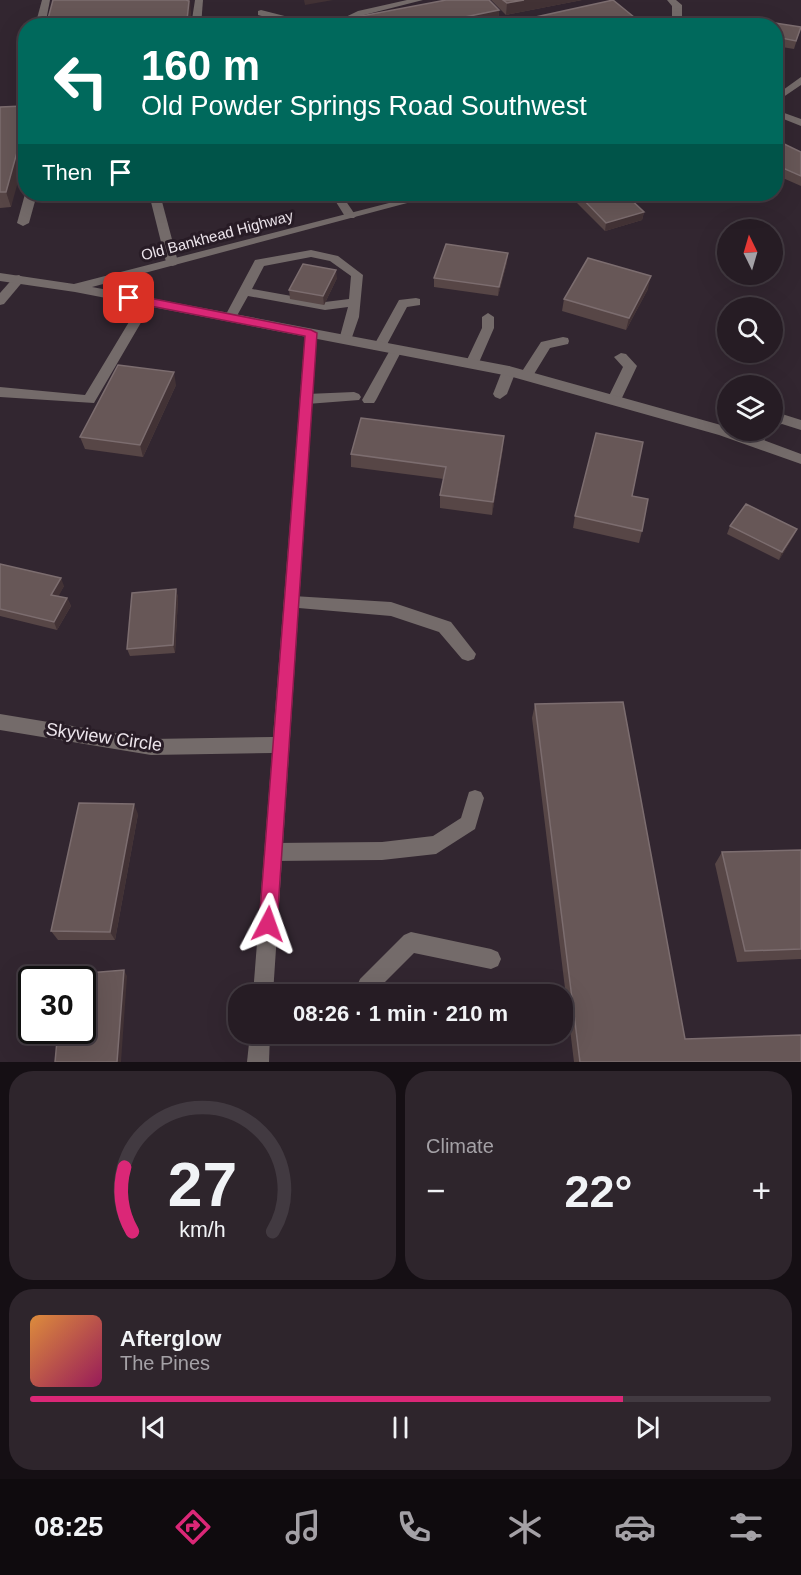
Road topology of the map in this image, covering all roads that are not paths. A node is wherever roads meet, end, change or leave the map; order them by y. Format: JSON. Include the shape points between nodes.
{"nodes":[{"id":1,"x":46,"y":0,"type":"edge"},
{"id":2,"x":199,"y":0,"type":"edge"},
{"id":3,"x":419,"y":0,"type":"edge"},
{"id":4,"x":671,"y":0,"type":"edge"},
{"id":5,"x":261,"y":13,"type":"dead end"},
{"id":6,"x":42,"y":18,"type":"edge"},
{"id":7,"x":197,"y":18,"type":"edge"},
{"id":8,"x":281,"y":18,"type":"edge"},
{"id":9,"x":349,"y":18,"type":"edge"},
{"id":10,"x":677,"y":18,"type":"edge"},
{"id":11,"x":801,"y":80,"type":"edge"},
{"id":12,"x":783,"y":94,"type":"edge"},
{"id":13,"x":18,"y":113,"type":"edge"},
{"id":14,"x":0,"y":114,"type":"edge"},
{"id":15,"x":783,"y":116,"type":"edge"},
{"id":16,"x":801,"y":123,"type":"edge"},
{"id":17,"x":29,"y":201,"type":"edge"},
{"id":18,"x":156,"y":201,"type":"edge"},
{"id":19,"x":340,"y":201,"type":"edge"},
{"id":20,"x":408,"y":201,"type":"edge"},
{"id":21,"x":350,"y":216,"type":"junction"},
{"id":22,"x":23,"y":223,"type":"dead end"},
{"id":23,"x":172,"y":262,"type":"junction"},
{"id":24,"x":0,"y":277,"type":"edge"},
{"id":25,"x":19,"y":279,"type":"junction"},
{"id":26,"x":75,"y":288,"type":"junction"},
{"id":27,"x":244,"y":291,"type":"junction"},
{"id":28,"x":0,"y":301,"type":"edge"},
{"id":29,"x":147,"y":302,"type":"junction"},
{"id":30,"x":354,"y":302,"type":"junction"},
{"id":31,"x":416,"y":302,"type":"dead end"},
{"id":32,"x":488,"y":317,"type":"dead end"},
{"id":33,"x":230,"y":318,"type":"junction"},
{"id":34,"x":311,"y":333,"type":"junction"},
{"id":35,"x":345,"y":340,"type":"junction"},
{"id":36,"x":563,"y":342,"type":"dead end"},
{"id":37,"x":379,"y":346,"type":"junction"},
{"id":38,"x":396,"y":350,"type":"junction"},
{"id":39,"x":621,"y":357,"type":"dead end"},
{"id":40,"x":472,"y":364,"type":"junction"},
{"id":41,"x":509,"y":371,"type":"junction"},
{"id":42,"x":526,"y":376,"type":"junction"},
{"id":43,"x":0,"y":392,"type":"edge"},
{"id":44,"x":500,"y":394,"type":"dead end"},
{"id":45,"x":354,"y":397,"type":"dead end"},
{"id":46,"x":307,"y":399,"type":"junction"},
{"id":47,"x":369,"y":400,"type":"dead end"},
{"id":48,"x":614,"y":400,"type":"junction"},
{"id":49,"x":783,"y":418,"type":"edge"},
{"id":50,"x":801,"y":425,"type":"edge"},
{"id":51,"x":717,"y":428,"type":"edge"},
{"id":52,"x":767,"y":441,"type":"edge"},
{"id":53,"x":801,"y":459,"type":"edge"},
{"id":54,"x":292,"y":602,"type":"junction"},
{"id":55,"x":468,"y":654,"type":"dead end"},
{"id":56,"x":0,"y":722,"type":"edge"},
{"id":57,"x":280,"y":746,"type":"junction"},
{"id":58,"x":475,"y":798,"type":"dead end"},
{"id":59,"x":273,"y":852,"type":"junction"},
{"id":60,"x":491,"y":959,"type":"dead end"},
{"id":61,"x":264,"y":984,"type":"edge"},
{"id":62,"x":369,"y":984,"type":"edge"},
{"id":63,"x":259,"y":1044,"type":"edge"},
{"id":64,"x":258,"y":1062,"type":"edge"}],
"edges":[{"from":1,"to":6,"type":"street"},
{"from":2,"to":7,"type":"street"},
{"from":3,"to":9,"type":"street"},
{"from":4,"to":10,"type":"street","via":[[677,5]]},
{"from":5,"to":8,"type":"street"},
{"from":11,"to":12,"type":"street"},
{"from":13,"to":14,"type":"street"},
{"from":15,"to":16,"type":"street"},
{"from":17,"to":22,"type":"street"},
{"from":18,"to":23,"type":"street"},
{"from":19,"to":21,"type":"street"},
{"from":20,"to":21,"type":"street","name":"Old Bankhead Highway"},
{"from":21,"to":23,"type":"street","name":"Old Bankhead Highway"},
{"from":23,"to":26,"type":"street","name":"Old Bankhead Highway"},
{"from":24,"to":25,"type":"street"},
{"from":25,"to":26,"type":"street"},
{"from":25,"to":28,"type":"street"},
{"from":26,"to":29,"type":"street"},
{"from":27,"to":30,"type":"street","via":[[325,306]]},
{"from":27,"to":30,"type":"street","via":[[260,263],[309,251],[344,261],[357,275]]},
{"from":27,"to":33,"type":"street"},
{"from":29,"to":33,"type":"street"},
{"from":29,"to":43,"type":"street","via":[[89,400]]},
{"from":30,"to":35,"type":"street"},
{"from":31,"to":37,"type":"street","via":[[403,303]]},
{"from":32,"to":40,"type":"street","via":[[488,328]]},
{"from":33,"to":34,"type":"street"},
{"from":34,"to":35,"type":"street"},
{"from":34,"to":46,"type":"street"},
{"from":35,"to":37,"type":"street"},
{"from":36,"to":42,"type":"street","via":[[546,345]]},
{"from":37,"to":38,"type":"street"},
{"from":38,"to":40,"type":"street"},
{"from":38,"to":47,"type":"street"},
{"from":39,"to":48,"type":"street","via":[[630,366]]},
{"from":40,"to":41,"type":"street"},
{"from":41,"to":42,"type":"street"},
{"from":41,"to":44,"type":"street"},
{"from":42,"to":48,"type":"street"},
{"from":45,"to":46,"type":"street"},
{"from":46,"to":54,"type":"street"},
{"from":48,"to":51,"type":"street"},
{"from":49,"to":50,"type":"street"},
{"from":52,"to":53,"type":"street"},
{"from":54,"to":55,"type":"street","via":[[391,609],[445,627]]},
{"from":54,"to":57,"type":"street"},
{"from":56,"to":57,"type":"street","name":"Skyview Circle","via":[[151,747]]},
{"from":57,"to":59,"type":"street"},
{"from":58,"to":59,"type":"street","via":[[469,823],[436,845],[382,851]]},
{"from":59,"to":61,"type":"street"},
{"from":60,"to":62,"type":"street","via":[[411,942]]},
{"from":63,"to":64,"type":"street"}]}
